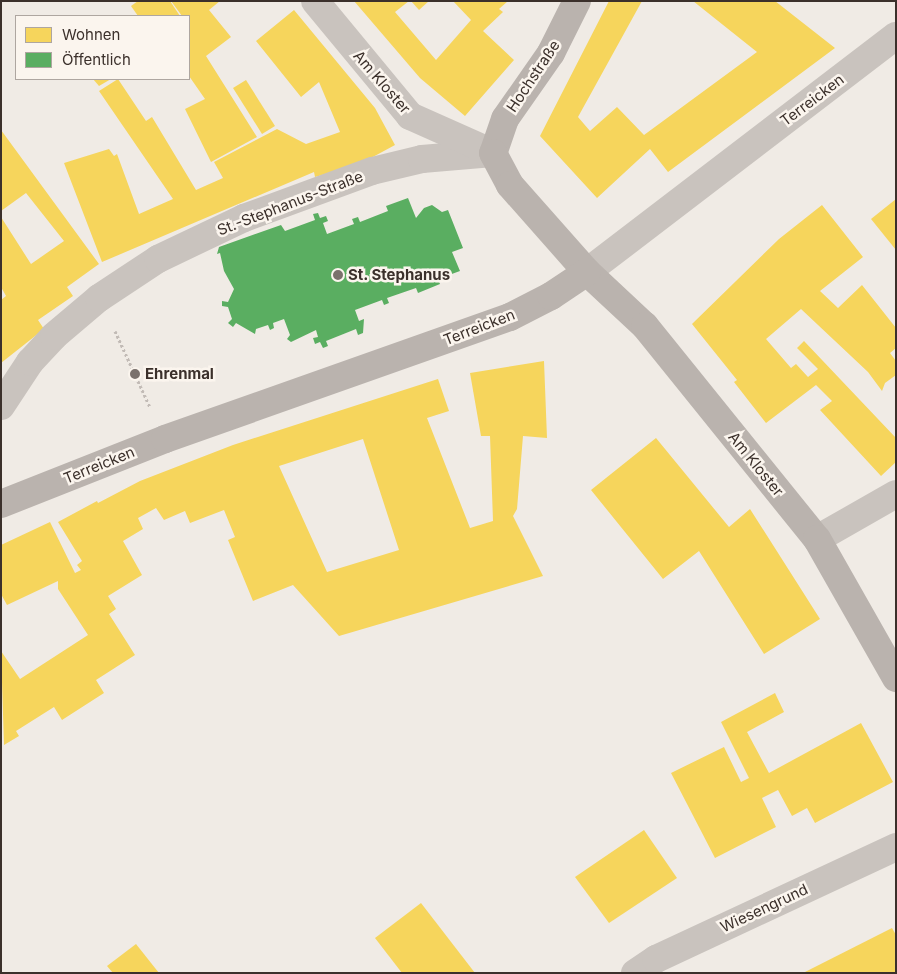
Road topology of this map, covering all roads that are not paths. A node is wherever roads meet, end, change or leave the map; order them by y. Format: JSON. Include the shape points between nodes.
{"nodes":[{"id":1,"x":315,"y":1,"type":"edge"},
{"id":2,"x":577,"y":1,"type":"edge"},
{"id":3,"x":896,"y":36,"type":"edge"},
{"id":4,"x":493,"y":153,"type":"junction"},
{"id":5,"x":587,"y":272,"type":"junction"},
{"id":6,"x":1,"y":406,"type":"edge"},
{"id":7,"x":896,"y":494,"type":"edge"},
{"id":8,"x":1,"y":504,"type":"edge"},
{"id":9,"x":817,"y":538,"type":"junction"},
{"id":10,"x":896,"y":678,"type":"edge"},
{"id":11,"x":896,"y":847,"type":"edge"},
{"id":12,"x":635,"y":973,"type":"edge"}],
"edges":[{"from":1,"to":4,"type":"street","name":"Am Kloster","via":[[410,116]]},
{"from":2,"to":4,"type":"main road","name":"Hochstraße","via":[[551,52],[504,119]]},
{"from":3,"to":5,"type":"street","name":"Terreicken"},
{"from":4,"to":5,"type":"main road","name":"Am Kloster","via":[[510,185]]},
{"from":4,"to":6,"type":"street","name":"St.-Stephanus-Straße","via":[[422,159],[372,171],[244,218],[158,259],[100,298],[54,336],[30,362]]},
{"from":5,"to":8,"type":"main road","name":"Terreicken","via":[[552,296],[510,317],[165,439]]},
{"from":5,"to":9,"type":"main road","name":"Am Kloster","via":[[645,326]]},
{"from":7,"to":9,"type":"street"},
{"from":9,"to":10,"type":"main road","name":"Am Kloster"},
{"from":11,"to":12,"type":"street","name":"Wiesengrund","via":[[656,959]]}]}
